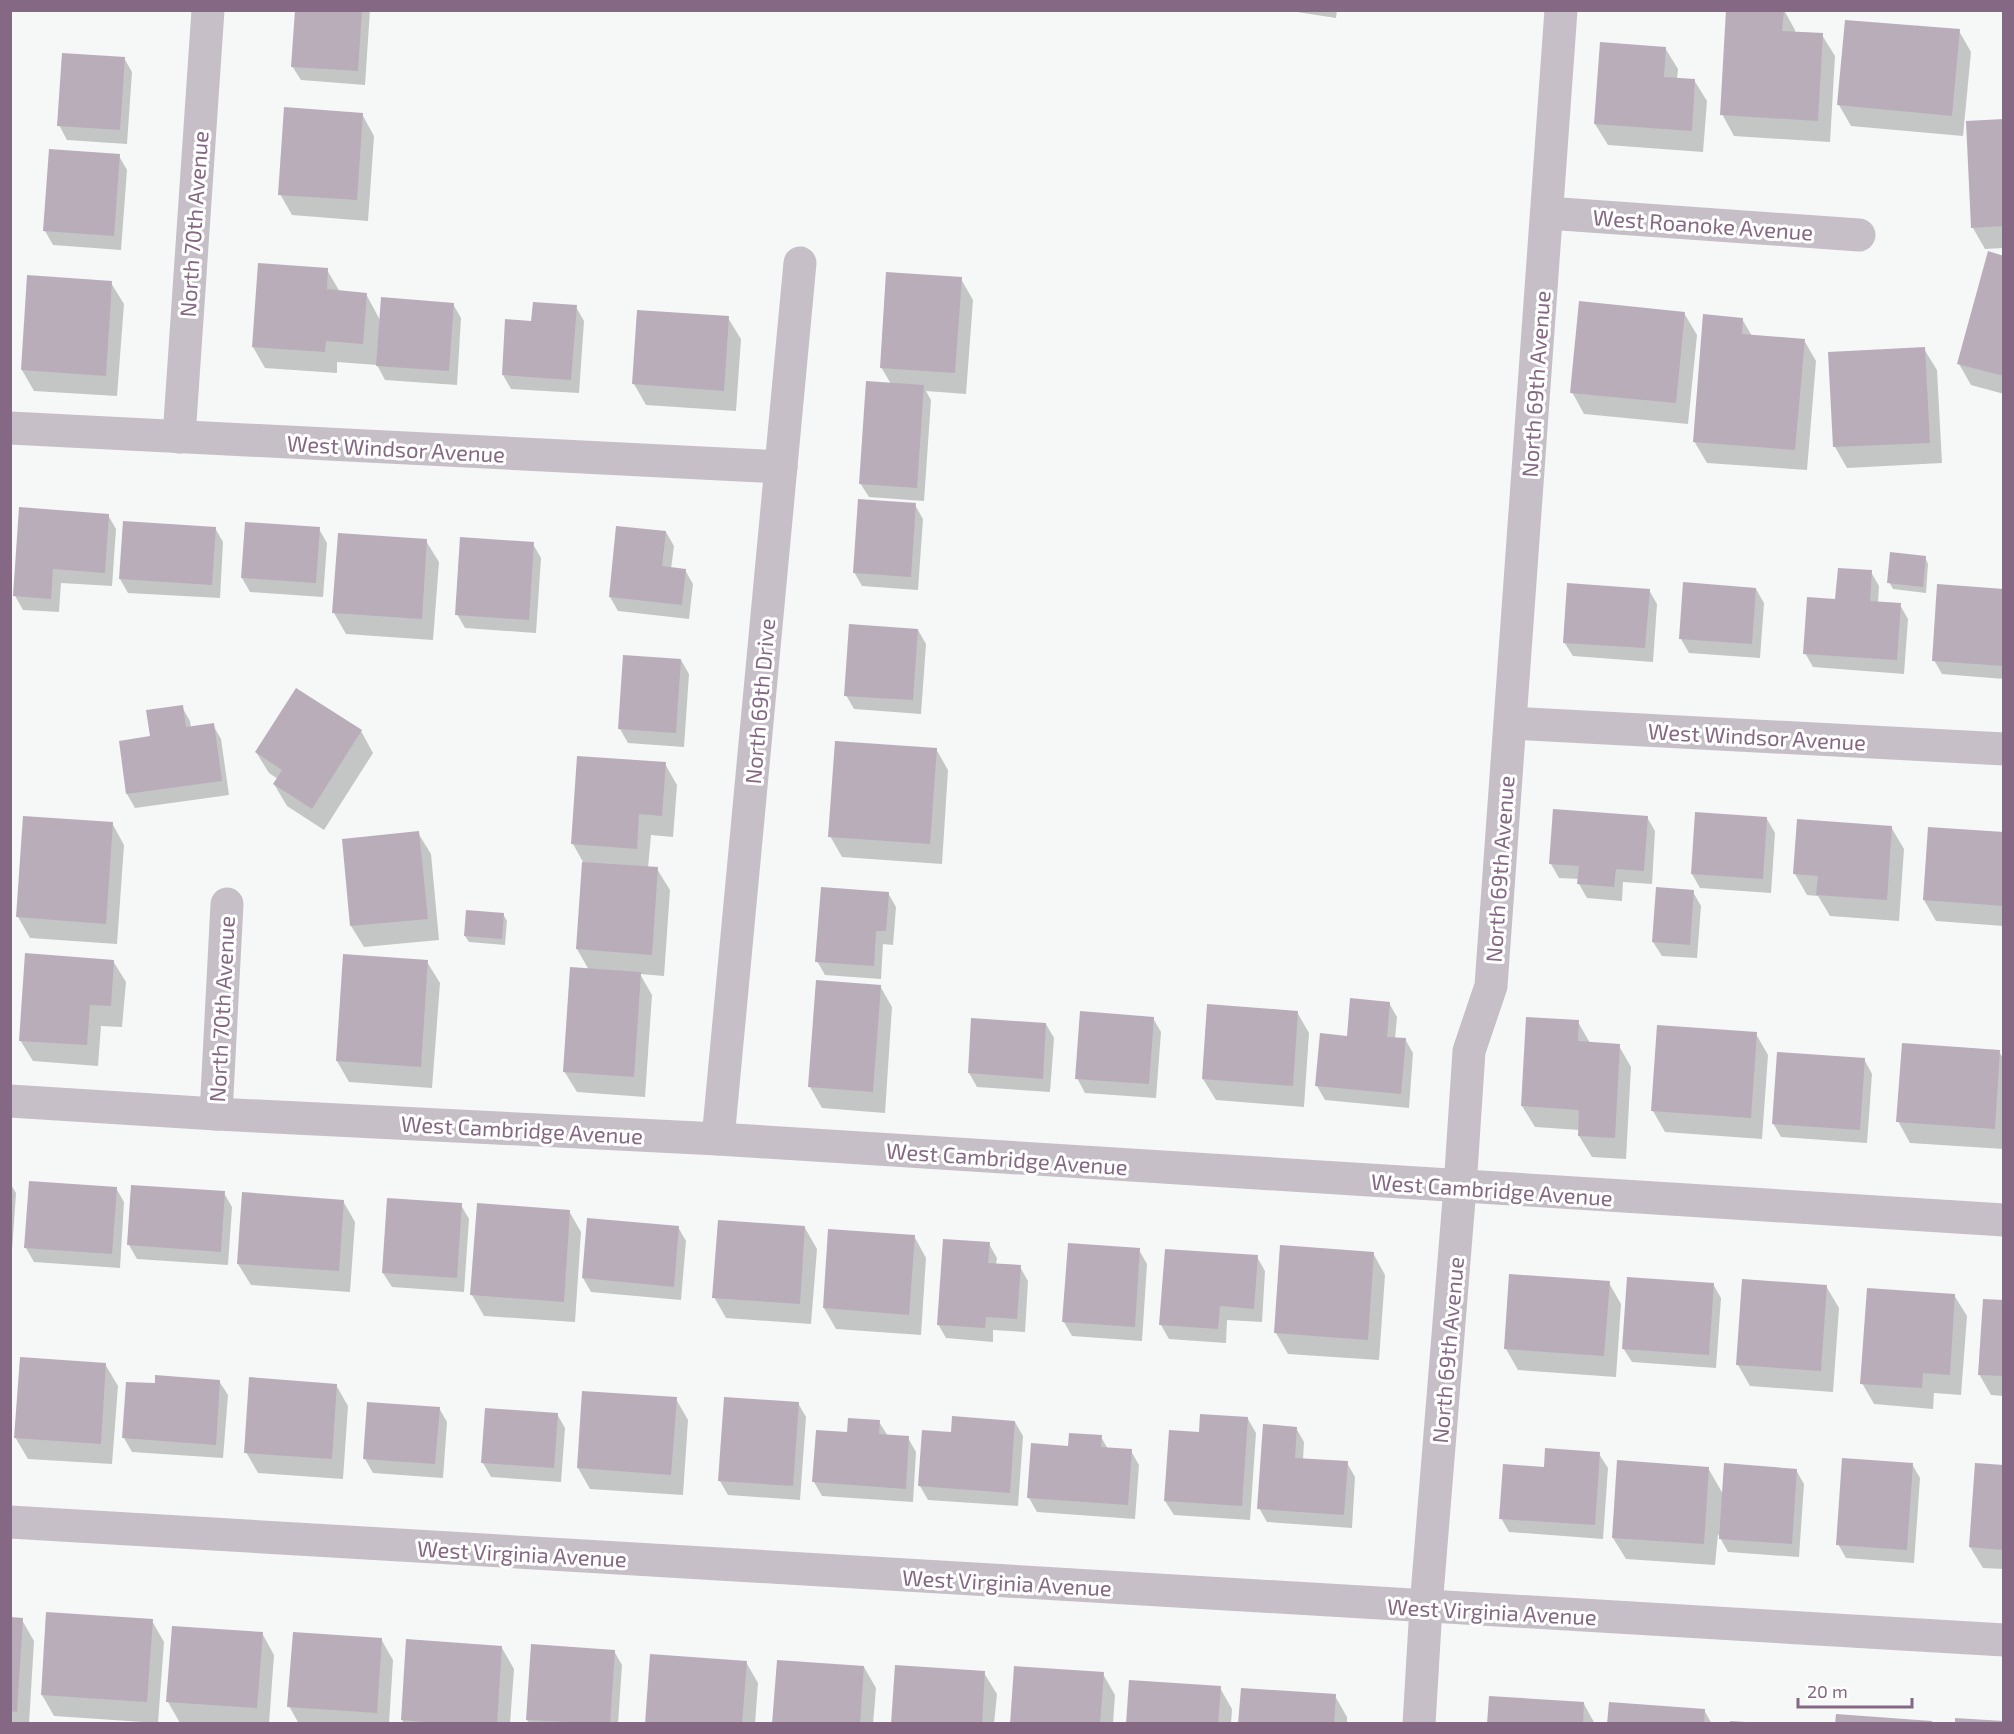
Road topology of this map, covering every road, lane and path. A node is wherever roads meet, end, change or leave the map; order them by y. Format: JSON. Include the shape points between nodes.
{"nodes":[{"id":1,"x":208,"y":10,"type":"edge"},
{"id":2,"x":1562,"y":10,"type":"edge"},
{"id":3,"x":1547,"y":213,"type":"junction"},
{"id":4,"x":1859,"y":235,"type":"dead end"},
{"id":5,"x":800,"y":263,"type":"dead end"},
{"id":6,"x":10,"y":428,"type":"edge"},
{"id":7,"x":179,"y":437,"type":"junction"},
{"id":8,"x":782,"y":467,"type":"junction"},
{"id":9,"x":1510,"y":723,"type":"junction"},
{"id":10,"x":2004,"y":749,"type":"edge"},
{"id":11,"x":226,"y":903,"type":"dead end"},
{"id":12,"x":10,"y":1101,"type":"edge"},
{"id":13,"x":216,"y":1114,"type":"junction"},
{"id":14,"x":718,"y":1140,"type":"junction"},
{"id":15,"x":1460,"y":1187,"type":"junction"},
{"id":16,"x":2004,"y":1220,"type":"edge"},
{"id":17,"x":10,"y":1522,"type":"edge"},
{"id":18,"x":1426,"y":1607,"type":"junction"},
{"id":19,"x":2004,"y":1641,"type":"edge"},
{"id":20,"x":1419,"y":1724,"type":"edge"}],
"edges":[{"from":1,"to":7,"type":"street","name":"North 70th Avenue"},
{"from":2,"to":3,"type":"street","name":"North 69th Avenue"},
{"from":3,"to":4,"type":"street","name":"West Roanoke Avenue"},
{"from":3,"to":9,"type":"street","name":"North 69th Avenue"},
{"from":5,"to":8,"type":"street","name":"North 69th Drive"},
{"from":6,"to":7,"type":"street","name":"West Windsor Avenue"},
{"from":7,"to":8,"type":"street","name":"West Windsor Avenue"},
{"from":8,"to":14,"type":"street","name":"North 69th Drive"},
{"from":9,"to":10,"type":"street","name":"West Windsor Avenue"},
{"from":9,"to":15,"type":"street","name":"North 69th Avenue","via":[[1491,986],[1468,1051]]},
{"from":11,"to":13,"type":"street","name":"North 70th Avenue"},
{"from":12,"to":13,"type":"street","name":"West Cambridge Avenue"},
{"from":13,"to":14,"type":"street","name":"West Cambridge Avenue"},
{"from":14,"to":15,"type":"street","name":"West Cambridge Avenue"},
{"from":15,"to":16,"type":"street","name":"West Cambridge Avenue"},
{"from":15,"to":18,"type":"street","name":"North 69th Avenue"},
{"from":17,"to":18,"type":"street","name":"West Virginia Avenue"},
{"from":18,"to":19,"type":"street","name":"West Virginia Avenue"},
{"from":18,"to":20,"type":"street","name":"North 69th Avenue"}]}
